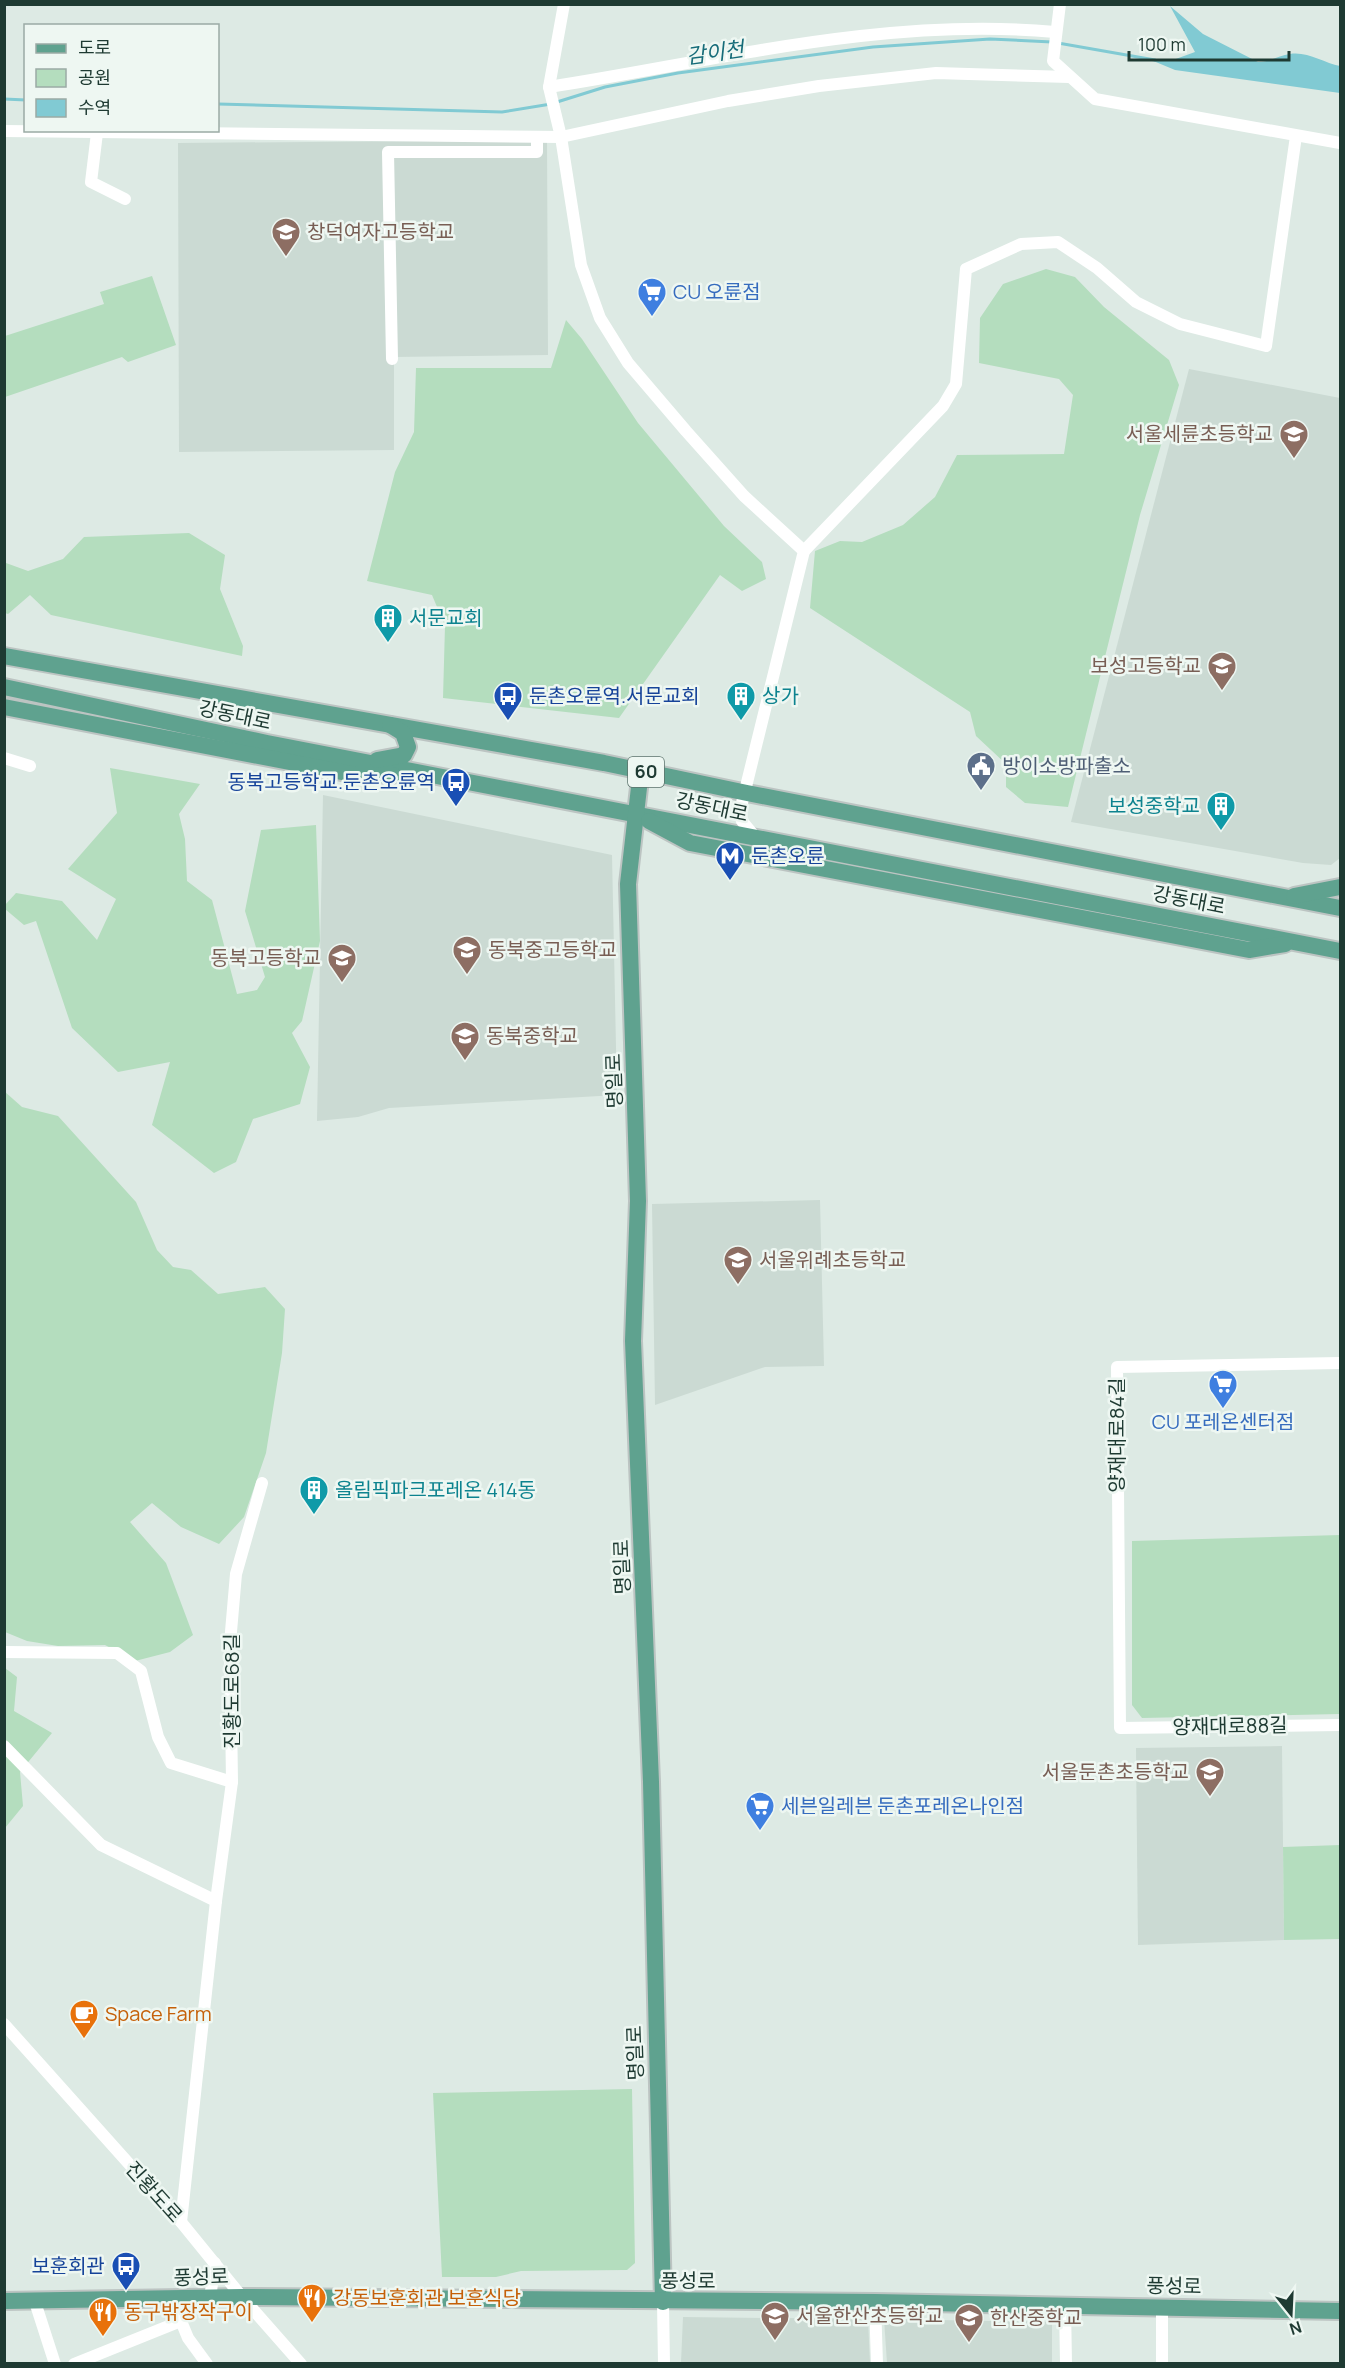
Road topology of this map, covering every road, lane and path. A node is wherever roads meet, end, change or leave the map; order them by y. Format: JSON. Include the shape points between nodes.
{"nodes":[{"id":1,"x":564,"y":4,"type":"edge"},
{"id":2,"x":1060,"y":4,"type":"edge"},
{"id":3,"x":1055,"y":32,"type":"junction"},
{"id":4,"x":1069,"y":77,"type":"junction"},
{"id":5,"x":549,"y":87,"type":"junction"},
{"id":6,"x":4,"y":131,"type":"edge"},
{"id":7,"x":24,"y":131,"type":"edge"},
{"id":8,"x":50,"y":132,"type":"edge"},
{"id":9,"x":97,"y":133,"type":"junction"},
{"id":10,"x":561,"y":136,"type":"junction"},
{"id":11,"x":1296,"y":136,"type":"junction"},
{"id":12,"x":537,"y":137,"type":"junction"},
{"id":13,"x":1341,"y":143,"type":"edge"},
{"id":14,"x":125,"y":199,"type":"dead end"},
{"id":15,"x":392,"y":359,"type":"dead end"},
{"id":16,"x":804,"y":551,"type":"junction"},
{"id":17,"x":4,"y":656,"type":"edge"},
{"id":18,"x":4,"y":687,"type":"edge"},
{"id":19,"x":4,"y":707,"type":"edge"},
{"id":20,"x":388,"y":724,"type":"junction"},
{"id":21,"x":4,"y":758,"type":"edge"},
{"id":22,"x":364,"y":762,"type":"junction"},
{"id":23,"x":30,"y":766,"type":"dead end"},
{"id":24,"x":640,"y":770,"type":"junction"},
{"id":25,"x":436,"y":776,"type":"junction"},
{"id":26,"x":747,"y":793,"type":"junction"},
{"id":27,"x":634,"y":813,"type":"junction"},
{"id":28,"x":756,"y":838,"type":"junction"},
{"id":29,"x":1341,"y":887,"type":"edge"},
{"id":30,"x":1285,"y":897,"type":"junction"},
{"id":31,"x":1341,"y":908,"type":"edge"},
{"id":32,"x":1296,"y":942,"type":"junction"},
{"id":33,"x":1341,"y":951,"type":"edge"},
{"id":34,"x":1341,"y":963,"type":"edge"},
{"id":35,"x":1341,"y":1363,"type":"edge"},
{"id":36,"x":262,"y":1483,"type":"dead end"},
{"id":37,"x":4,"y":1652,"type":"edge"},
{"id":38,"x":1341,"y":1725,"type":"edge"},
{"id":39,"x":1120,"y":1728,"type":"joint"},
{"id":40,"x":4,"y":1746,"type":"edge"},
{"id":41,"x":232,"y":1782,"type":"junction"},
{"id":42,"x":216,"y":1901,"type":"junction"},
{"id":43,"x":4,"y":2024,"type":"edge"},
{"id":44,"x":181,"y":2223,"type":"junction"},
{"id":45,"x":215,"y":2263,"type":"junction"},
{"id":46,"x":242,"y":2297,"type":"junction"},
{"id":47,"x":210,"y":2298,"type":"junction"},
{"id":48,"x":184,"y":2299,"type":"junction"},
{"id":49,"x":4,"y":2301,"type":"edge"},
{"id":50,"x":875,"y":2301,"type":"junction"},
{"id":51,"x":35,"y":2302,"type":"junction"},
{"id":52,"x":663,"y":2302,"type":"junction"},
{"id":53,"x":1065,"y":2305,"type":"junction"},
{"id":54,"x":1162,"y":2307,"type":"junction"},
{"id":55,"x":1341,"y":2311,"type":"edge"},
{"id":56,"x":181,"y":2321,"type":"junction"},
{"id":57,"x":55,"y":2364,"type":"edge"},
{"id":58,"x":74,"y":2364,"type":"edge"},
{"id":59,"x":207,"y":2364,"type":"edge"},
{"id":60,"x":301,"y":2364,"type":"edge"},
{"id":61,"x":664,"y":2364,"type":"edge"},
{"id":62,"x":877,"y":2364,"type":"edge"},
{"id":63,"x":1066,"y":2364,"type":"edge"},
{"id":64,"x":1162,"y":2364,"type":"edge"}],
"edges":[{"from":1,"to":5,"type":"street"},
{"from":2,"to":3,"type":"street"},
{"from":3,"to":4,"type":"street","via":[[1053,61]]},
{"from":3,"to":5,"type":"street","via":[[1000,26],[893,34],[784,47]]},
{"from":4,"to":10,"type":"street","via":[[936,73],[819,86]]},
{"from":4,"to":11,"type":"street","via":[[1095,99]]},
{"from":5,"to":10,"type":"street"},
{"from":6,"to":7,"type":"street"},
{"from":8,"to":9,"type":"street"},
{"from":9,"to":12,"type":"street"},
{"from":9,"to":14,"type":"street","via":[[91,182]]},
{"from":10,"to":12,"type":"street"},
{"from":10,"to":16,"type":"street","via":[[581,265],[600,318],[628,363],[686,431],[744,496]]},
{"from":11,"to":13,"type":"street"},
{"from":11,"to":16,"type":"street","via":[[1266,346],[1180,324],[1136,302],[1097,268],[1058,242],[1021,244],[966,269],[956,384],[943,406]]},
{"from":12,"to":15,"type":"street","via":[[537,152],[388,152]]},
{"from":16,"to":26,"type":"street"},
{"from":17,"to":20,"type":"main road","name":"강동대로","number":"60"},
{"from":18,"to":22,"type":"main road","name":"강동대로","number":"60"},
{"from":19,"to":25,"type":"main road","via":[[357,775]]},
{"from":20,"to":22,"type":"main road","via":[[403,733],[408,747],[404,754]]},
{"from":20,"to":24,"type":"main road","name":"강동대로","number":"60"},
{"from":21,"to":23,"type":"street"},
{"from":22,"to":25,"type":"main road","name":"강동대로","number":"60"},
{"from":24,"to":26,"type":"main road","name":"강동대로","number":"60"},
{"from":24,"to":27,"type":"main road","name":"명일로"},
{"from":25,"to":27,"type":"main road","name":"강동대로","number":"60"},
{"from":26,"to":28,"type":"street","via":[[740,811],[742,821]]},
{"from":26,"to":30,"type":"main road","name":"강동대로","number":"60"},
{"from":27,"to":28,"type":"main road","name":"강동대로","number":"60"},
{"from":27,"to":32,"type":"main road","via":[[690,843],[1249,950]]},
{"from":27,"to":52,"type":"main road","name":"명일로","via":[[628,884],[638,1186],[633,1341],[651,1782]]},
{"from":28,"to":32,"type":"main road","name":"강동대로","number":"60"},
{"from":29,"to":30,"type":"main road"},
{"from":30,"to":31,"type":"main road","name":"강동대로","number":"60"},
{"from":32,"to":33,"type":"main road","name":"강동대로","number":"60"},
{"from":32,"to":34,"type":"main road"},
{"from":35,"to":39,"type":"street","name":"양재대로84길","via":[[1117,1366]]},
{"from":36,"to":41,"type":"street","name":"진황도로68길","via":[[236,1574],[230,1643]]},
{"from":37,"to":41,"type":"street","via":[[117,1653],[141,1671],[158,1737],[171,1763]]},
{"from":38,"to":39,"type":"street","name":"양재대로88길"},
{"from":40,"to":42,"type":"street","via":[[101,1845]]},
{"from":41,"to":42,"type":"street","name":"진황도로68길"},
{"from":42,"to":44,"type":"street","name":"진황도로68길"},
{"from":43,"to":44,"type":"street","name":"진황도로"},
{"from":44,"to":45,"type":"street","name":"진황도로"},
{"from":45,"to":46,"type":"street","name":"진황도로"},
{"from":45,"to":47,"type":"street"},
{"from":46,"to":47,"type":"main road","name":"풍성로"},
{"from":46,"to":52,"type":"main road","name":"풍성로"},
{"from":46,"to":60,"type":"street","name":"진황도로"},
{"from":47,"to":48,"type":"main road","name":"풍성로"},
{"from":48,"to":51,"type":"main road","name":"풍성로"},
{"from":48,"to":56,"type":"street"},
{"from":49,"to":51,"type":"main road","name":"풍성로"},
{"from":50,"to":52,"type":"main road","name":"풍성로"},
{"from":50,"to":53,"type":"main road","name":"풍성로"},
{"from":50,"to":62,"type":"street"},
{"from":51,"to":57,"type":"street"},
{"from":52,"to":61,"type":"street","name":"명일로"},
{"from":53,"to":54,"type":"main road","name":"풍성로"},
{"from":53,"to":63,"type":"street"},
{"from":54,"to":55,"type":"main road","name":"풍성로"},
{"from":54,"to":64,"type":"street"},
{"from":56,"to":58,"type":"street"},
{"from":56,"to":59,"type":"street"}]}
